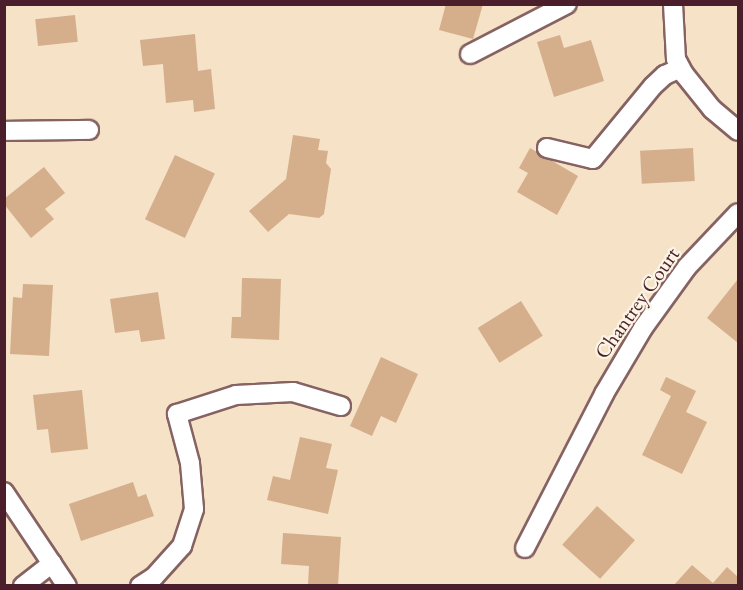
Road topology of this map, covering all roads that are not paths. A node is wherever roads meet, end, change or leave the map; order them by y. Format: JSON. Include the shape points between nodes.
{"nodes":[{"id":1,"x":567,"y":4,"type":"edge"},
{"id":2,"x":673,"y":4,"type":"edge"},
{"id":3,"x":470,"y":54,"type":"dead end"},
{"id":4,"x":681,"y":68,"type":"junction"},
{"id":5,"x":89,"y":130,"type":"dead end"},
{"id":6,"x":4,"y":131,"type":"edge"},
{"id":7,"x":738,"y":131,"type":"edge"},
{"id":8,"x":547,"y":148,"type":"dead end"},
{"id":9,"x":738,"y":213,"type":"edge"},
{"id":10,"x":341,"y":406,"type":"dead end"},
{"id":11,"x":4,"y":492,"type":"edge"},
{"id":12,"x":525,"y":548,"type":"dead end"},
{"id":13,"x":52,"y":563,"type":"junction"},
{"id":14,"x":23,"y":585,"type":"edge"},
{"id":15,"x":67,"y":585,"type":"edge"},
{"id":16,"x":140,"y":585,"type":"edge"}],
"edges":[{"from":1,"to":3,"type":"street"},
{"from":2,"to":4,"type":"street","via":[[674,40]]},
{"from":4,"to":7,"type":"street","via":[[705,102]]},
{"from":4,"to":8,"type":"street","via":[[653,86],[593,159]]},
{"from":5,"to":6,"type":"street"},
{"from":9,"to":12,"type":"street","name":"Chantrey Court","via":[[664,297],[620,365]]},
{"from":10,"to":16,"type":"street","via":[[293,392],[236,395],[177,414],[190,463],[194,509],[182,546],[154,577]]},
{"from":11,"to":13,"type":"street"},
{"from":13,"to":14,"type":"street"},
{"from":13,"to":15,"type":"street"}]}
